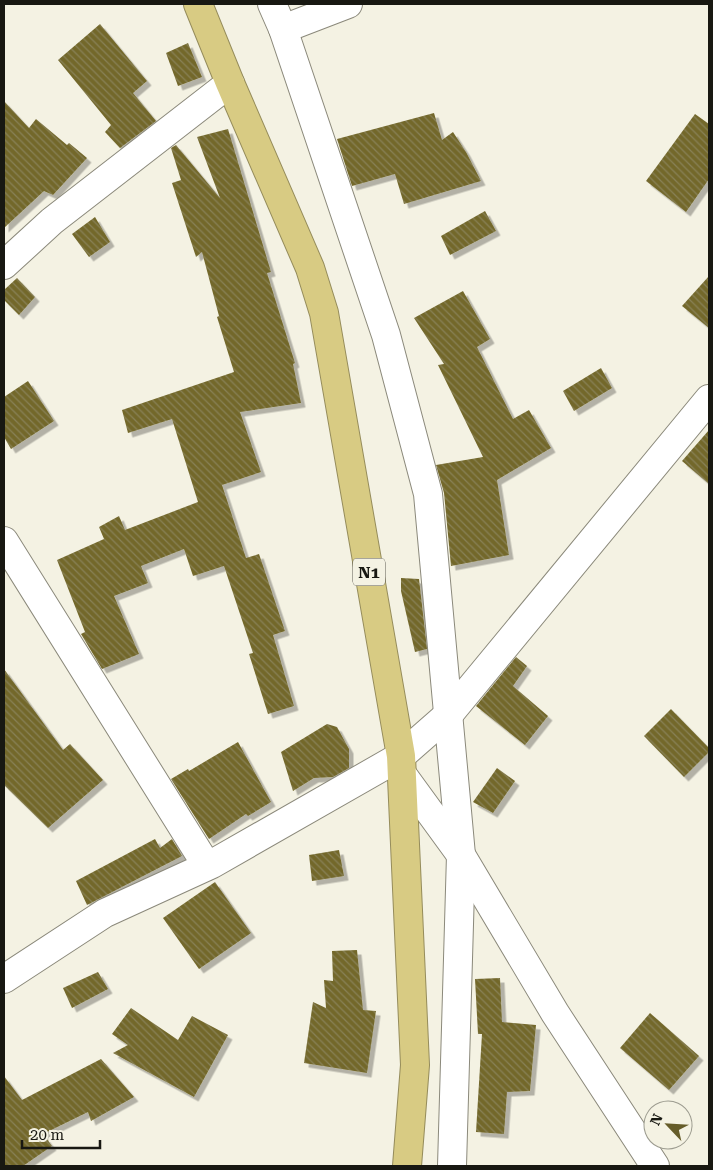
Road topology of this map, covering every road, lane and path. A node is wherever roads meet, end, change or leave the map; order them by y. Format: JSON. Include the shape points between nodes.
{"nodes":[{"id":1,"x":198,"y":4,"type":"edge"},
{"id":2,"x":272,"y":4,"type":"edge"},
{"id":3,"x":348,"y":4,"type":"edge"},
{"id":4,"x":283,"y":29,"type":"junction"},
{"id":5,"x":230,"y":83,"type":"junction"},
{"id":6,"x":4,"y":265,"type":"edge"},
{"id":7,"x":709,"y":400,"type":"edge"},
{"id":8,"x":4,"y":541,"type":"edge"},
{"id":9,"x":450,"y":713,"type":"junction"},
{"id":10,"x":402,"y":765,"type":"junction"},
{"id":11,"x":461,"y":855,"type":"junction"},
{"id":12,"x":207,"y":866,"type":"junction"},
{"id":13,"x":4,"y":979,"type":"edge"},
{"id":14,"x":407,"y":1166,"type":"edge"},
{"id":15,"x":452,"y":1166,"type":"edge"},
{"id":16,"x":655,"y":1166,"type":"edge"}],
"edges":[{"from":1,"to":5,"type":"highway","number":"N1"},
{"from":2,"to":4,"type":"street"},
{"from":3,"to":4,"type":"street"},
{"from":4,"to":9,"type":"street","via":[[386,335],[428,494]]},
{"from":5,"to":6,"type":"street","via":[[52,221]]},
{"from":5,"to":10,"type":"highway","number":"N1","via":[[310,268],[324,313]]},
{"from":7,"to":9,"type":"street"},
{"from":8,"to":12,"type":"street"},
{"from":9,"to":10,"type":"street"},
{"from":9,"to":11,"type":"street"},
{"from":10,"to":11,"type":"street"},
{"from":10,"to":12,"type":"street"},
{"from":10,"to":14,"type":"highway","number":"N1","via":[[414,1065]]},
{"from":11,"to":15,"type":"street"},
{"from":11,"to":16,"type":"street","via":[[555,1012]]},
{"from":12,"to":13,"type":"street","via":[[105,912]]}]}
